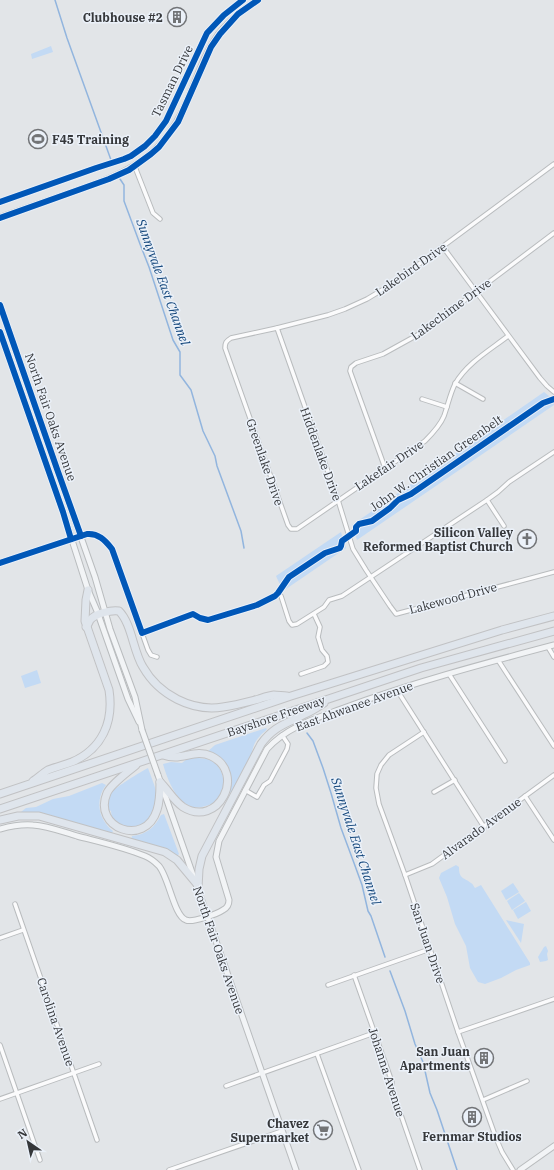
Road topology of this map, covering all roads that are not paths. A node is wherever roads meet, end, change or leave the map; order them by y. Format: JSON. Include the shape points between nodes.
{"nodes":[{"id":1,"x":243,"y":0,"type":"edge"},
{"id":2,"x":258,"y":0,"type":"edge"},
{"id":3,"x":554,"y":164,"type":"edge"},
{"id":4,"x":134,"y":167,"type":"junction"},
{"id":5,"x":0,"y":202,"type":"edge"},
{"id":6,"x":0,"y":218,"type":"edge"},
{"id":7,"x":160,"y":219,"type":"dead end"},
{"id":8,"x":554,"y":233,"type":"edge"},
{"id":9,"x":443,"y":247,"type":"junction"},
{"id":10,"x":476,"y":292,"type":"junction"},
{"id":11,"x":0,"y":305,"type":"edge"},
{"id":12,"x":276,"y":328,"type":"junction"},
{"id":13,"x":0,"y":332,"type":"edge"},
{"id":14,"x":508,"y":336,"type":"junction"},
{"id":15,"x":226,"y":342,"type":"joint"},
{"id":16,"x":456,"y":383,"type":"junction"},
{"id":17,"x":554,"y":392,"type":"edge"},
{"id":18,"x":422,"y":399,"type":"dead end"},
{"id":19,"x":483,"y":399,"type":"dead end"},
{"id":20,"x":447,"y":407,"type":"junction"},
{"id":21,"x":554,"y":452,"type":"edge"},
{"id":22,"x":385,"y":468,"type":"junction"},
{"id":23,"x":338,"y":500,"type":"junction"},
{"id":24,"x":487,"y":500,"type":"junction"},
{"id":25,"x":504,"y":526,"type":"dead end"},
{"id":26,"x":81,"y":536,"type":"junction"},
{"id":27,"x":71,"y":539,"type":"junction"},
{"id":28,"x":0,"y":563,"type":"edge"},
{"id":29,"x":554,"y":572,"type":"edge"},
{"id":30,"x":370,"y":577,"type":"junction"},
{"id":31,"x":88,"y":590,"type":"junction"},
{"id":32,"x":281,"y":596,"type":"dead end"},
{"id":33,"x":102,"y":614,"type":"junction"},
{"id":34,"x":314,"y":614,"type":"junction"},
{"id":35,"x":554,"y":616,"type":"edge"},
{"id":36,"x":86,"y":627,"type":"junction"},
{"id":37,"x":554,"y":631,"type":"edge"},
{"id":38,"x":554,"y":645,"type":"edge"},
{"id":39,"x":548,"y":647,"type":"junction"},
{"id":40,"x":554,"y":656,"type":"edge"},
{"id":41,"x":157,"y":657,"type":"dead end"},
{"id":42,"x":498,"y":660,"type":"junction"},
{"id":43,"x":301,"y":674,"type":"dead end"},
{"id":44,"x":449,"y":674,"type":"junction"},
{"id":45,"x":397,"y":690,"type":"junction"},
{"id":46,"x":340,"y":694,"type":"junction"},
{"id":47,"x":291,"y":696,"type":"junction"},
{"id":48,"x":424,"y":732,"type":"junction"},
{"id":49,"x":282,"y":735,"type":"junction"},
{"id":50,"x":554,"y":746,"type":"edge"},
{"id":51,"x":162,"y":755,"type":"junction"},
{"id":52,"x":505,"y":761,"type":"dead end"},
{"id":53,"x":138,"y":763,"type":"junction"},
{"id":54,"x":554,"y":775,"type":"edge"},
{"id":55,"x":454,"y":780,"type":"junction"},
{"id":56,"x":160,"y":782,"type":"junction"},
{"id":57,"x":29,"y":784,"type":"junction"},
{"id":58,"x":245,"y":790,"type":"junction"},
{"id":59,"x":434,"y":792,"type":"dead end"},
{"id":60,"x":0,"y":794,"type":"edge"},
{"id":61,"x":525,"y":796,"type":"junction"},
{"id":62,"x":0,"y":809,"type":"edge"},
{"id":63,"x":0,"y":820,"type":"edge"},
{"id":64,"x":484,"y":827,"type":"junction"},
{"id":65,"x":0,"y":829,"type":"edge"},
{"id":66,"x":554,"y":840,"type":"edge"},
{"id":67,"x":405,"y":875,"type":"junction"},
{"id":68,"x":197,"y":886,"type":"junction"},
{"id":69,"x":15,"y":904,"type":"dead end"},
{"id":70,"x":208,"y":916,"type":"junction"},
{"id":71,"x":23,"y":930,"type":"junction"},
{"id":72,"x":0,"y":938,"type":"edge"},
{"id":73,"x":430,"y":949,"type":"junction"},
{"id":74,"x":354,"y":975,"type":"junction"},
{"id":75,"x":328,"y":985,"type":"dead end"},
{"id":76,"x":554,"y":999,"type":"edge"},
{"id":77,"x":458,"y":1032,"type":"junction"},
{"id":78,"x":374,"y":1033,"type":"junction"},
{"id":79,"x":0,"y":1045,"type":"edge"},
{"id":80,"x":317,"y":1054,"type":"junction"},
{"id":81,"x":99,"y":1064,"type":"dead end"},
{"id":82,"x":73,"y":1073,"type":"junction"},
{"id":83,"x":262,"y":1073,"type":"junction"},
{"id":84,"x":526,"y":1081,"type":"dead end"},
{"id":85,"x":226,"y":1086,"type":"dead end"},
{"id":86,"x":17,"y":1093,"type":"junction"},
{"id":87,"x":0,"y":1099,"type":"edge"},
{"id":88,"x":483,"y":1100,"type":"junction"},
{"id":89,"x":282,"y":1131,"type":"junction"},
{"id":90,"x":97,"y":1140,"type":"dead end"},
{"id":91,"x":554,"y":1146,"type":"edge"},
{"id":92,"x":40,"y":1160,"type":"dead end"},
{"id":93,"x":168,"y":1170,"type":"edge"},
{"id":94,"x":296,"y":1170,"type":"edge"},
{"id":95,"x":358,"y":1170,"type":"edge"},
{"id":96,"x":420,"y":1170,"type":"edge"},
{"id":97,"x":513,"y":1170,"type":"edge"},
{"id":98,"x":520,"y":1170,"type":"edge"}],
"edges":[{"from":1,"to":5,"type":"street","name":"Tasman Drive","via":[[207,33],[166,121],[145,146],[132,156]]},
{"from":2,"to":4,"type":"street","name":"Tasman Drive","via":[[238,14],[220,34],[211,47],[178,122],[159,147]]},
{"from":3,"to":9,"type":"street","name":"Lakebird Drive"},
{"from":4,"to":6,"type":"street","name":"Tasman Drive","via":[[109,179]]},
{"from":4,"to":7,"type":"street","via":[[153,213]]},
{"from":8,"to":10,"type":"street","name":"Lakechime Drive"},
{"from":9,"to":10,"type":"street"},
{"from":9,"to":12,"type":"street","name":"Lakebird Drive","via":[[367,299],[345,309]]},
{"from":10,"to":14,"type":"street"},
{"from":10,"to":22,"type":"street","name":"Lakechime Drive","via":[[421,333],[382,354],[351,366],[350,372]]},
{"from":11,"to":26,"type":"street","name":"North Fair Oaks Avenue"},
{"from":12,"to":15,"type":"street","name":"Lakebird Drive","via":[[231,338]]},
{"from":12,"to":23,"type":"street","name":"Hiddenlake Drive"},
{"from":13,"to":27,"type":"street","name":"North Fair Oaks Avenue"},
{"from":14,"to":16,"type":"street","name":"Lakefair Drive","via":[[464,371]]},
{"from":14,"to":17,"type":"street"},
{"from":15,"to":23,"type":"street","name":"Greenlake Drive","via":[[225,348],[288,525],[292,529],[297,529]]},
{"from":16,"to":19,"type":"street"},
{"from":16,"to":20,"type":"street","name":"Lakefair Drive"},
{"from":18,"to":20,"type":"street"},
{"from":20,"to":22,"type":"street","name":"Lakefair Drive","via":[[439,425],[425,441]]},
{"from":21,"to":24,"type":"street"},
{"from":22,"to":23,"type":"street","name":"Lakefair Drive"},
{"from":23,"to":30,"type":"street","name":"Hiddenlake Drive","via":[[354,548]]},
{"from":24,"to":25,"type":"street"},
{"from":24,"to":30,"type":"street"},
{"from":26,"to":27,"type":"street"},
{"from":26,"to":33,"type":"street","name":"North Fair Oaks Avenue","via":[[95,577]]},
{"from":26,"to":41,"type":"street","via":[[96,534],[112,548],[148,650],[151,655]]},
{"from":27,"to":28,"type":"street"},
{"from":27,"to":31,"type":"street","name":"North Fair Oaks Avenue"},
{"from":29,"to":30,"type":"street","name":"Lakewood Drive","via":[[396,614]]},
{"from":30,"to":34,"type":"street","via":[[342,596],[329,600]]},
{"from":31,"to":33,"type":"street","name":"North Fair Oaks Avenue"},
{"from":31,"to":36,"type":"highway"},
{"from":32,"to":34,"type":"street","via":[[292,625]]},
{"from":33,"to":36,"type":"highway","via":[[90,620]]},
{"from":33,"to":47,"type":"highway","via":[[113,610],[123,615],[143,667],[157,686],[175,698],[194,705],[222,707],[273,695]]},
{"from":33,"to":56,"type":"street","name":"North Fair Oaks Avenue","bridge":true,"via":[[135,696],[142,730]]},
{"from":34,"to":43,"type":"street","via":[[320,627],[318,637],[328,662],[324,666]]},
{"from":35,"to":47,"type":"highway","name":"Bayshore Freeway"},
{"from":36,"to":57,"type":"highway","via":[[109,690],[109,722],[91,750],[72,762],[47,770]]},
{"from":37,"to":46,"type":"highway","name":"Bayshore Freeway","via":[[421,668]]},
{"from":38,"to":39,"type":"street","name":"East Ahwanee Avenue"},
{"from":39,"to":40,"type":"street"},
{"from":39,"to":42,"type":"street","name":"East Ahwanee Avenue"},
{"from":42,"to":44,"type":"street","name":"East Ahwanee Avenue"},
{"from":42,"to":50,"type":"street"},
{"from":44,"to":45,"type":"street","name":"East Ahwanee Avenue"},
{"from":44,"to":52,"type":"street"},
{"from":45,"to":48,"type":"street"},
{"from":45,"to":49,"type":"street","name":"East Ahwanee Avenue","via":[[295,727]]},
{"from":46,"to":51,"type":"highway","name":"Bayshore Freeway"},
{"from":46,"to":68,"type":"highway","via":[[280,726],[266,738],[202,856]]},
{"from":47,"to":57,"type":"highway","name":"Bayshore Freeway"},
{"from":48,"to":55,"type":"street"},
{"from":48,"to":67,"type":"street","name":"San Juan Drive","via":[[389,756],[377,774],[379,804]]},
{"from":49,"to":58,"type":"street","name":"East Ahwanee Avenue","via":[[267,749]]},
{"from":49,"to":58,"type":"street","via":[[288,744],[287,749],[270,781],[256,797]]},
{"from":51,"to":53,"type":"highway","name":"Bayshore Freeway"},
{"from":51,"to":56,"type":"highway","via":[[175,757],[199,753],[212,756],[222,766],[227,784],[224,797],[217,806],[200,812],[191,811],[180,804]]},
{"from":53,"to":56,"type":"highway","via":[[114,783],[106,794],[106,812],[113,824],[130,831],[148,824],[157,810]]},
{"from":53,"to":62,"type":"highway","name":"Bayshore Freeway"},
{"from":54,"to":61,"type":"street","name":"Alvarado Avenue"},
{"from":55,"to":59,"type":"street"},
{"from":55,"to":64,"type":"street"},
{"from":56,"to":68,"type":"street","name":"North Fair Oaks Avenue"},
{"from":57,"to":60,"type":"highway","name":"Bayshore Freeway"},
{"from":58,"to":70,"type":"street","name":"East Ahwanee Avenue","via":[[219,840],[217,849],[218,867],[229,896],[229,904],[222,911]]},
{"from":61,"to":64,"type":"street","name":"Alvarado Avenue"},
{"from":61,"to":66,"type":"street"},
{"from":63,"to":68,"type":"highway","via":[[18,816],[40,816],[165,852],[176,860]]},
{"from":64,"to":67,"type":"street","name":"Alvarado Avenue","via":[[432,864]]},
{"from":65,"to":70,"type":"street","name":"East Ahwanee Avenue","via":[[16,825],[35,825],[146,856],[162,870],[182,918],[190,921]]},
{"from":67,"to":73,"type":"street","name":"San Juan Drive"},
{"from":68,"to":70,"type":"street","name":"North Fair Oaks Avenue"},
{"from":69,"to":71,"type":"street","name":"Carolina Avenue"},
{"from":70,"to":83,"type":"street","name":"North Fair Oaks Avenue"},
{"from":71,"to":72,"type":"street"},
{"from":71,"to":82,"type":"street","name":"Carolina Avenue"},
{"from":73,"to":74,"type":"street"},
{"from":73,"to":77,"type":"street","name":"San Juan Drive"},
{"from":74,"to":75,"type":"street"},
{"from":74,"to":78,"type":"street","name":"Johanna Avenue"},
{"from":76,"to":77,"type":"street"},
{"from":77,"to":88,"type":"street","name":"San Juan Drive"},
{"from":78,"to":80,"type":"street"},
{"from":78,"to":96,"type":"street","name":"Johanna Avenue"},
{"from":79,"to":86,"type":"street"},
{"from":80,"to":83,"type":"street"},
{"from":80,"to":95,"type":"street"},
{"from":81,"to":82,"type":"street"},
{"from":82,"to":86,"type":"street"},
{"from":82,"to":90,"type":"street","name":"Carolina Avenue"},
{"from":83,"to":85,"type":"street"},
{"from":83,"to":89,"type":"street","name":"North Fair Oaks Avenue"},
{"from":84,"to":88,"type":"street"},
{"from":86,"to":87,"type":"street"},
{"from":86,"to":92,"type":"street"},
{"from":88,"to":97,"type":"street","name":"San Juan Drive","via":[[502,1152]]},
{"from":89,"to":93,"type":"street"},
{"from":89,"to":94,"type":"street","name":"North Fair Oaks Avenue"},
{"from":91,"to":98,"type":"street"}]}
